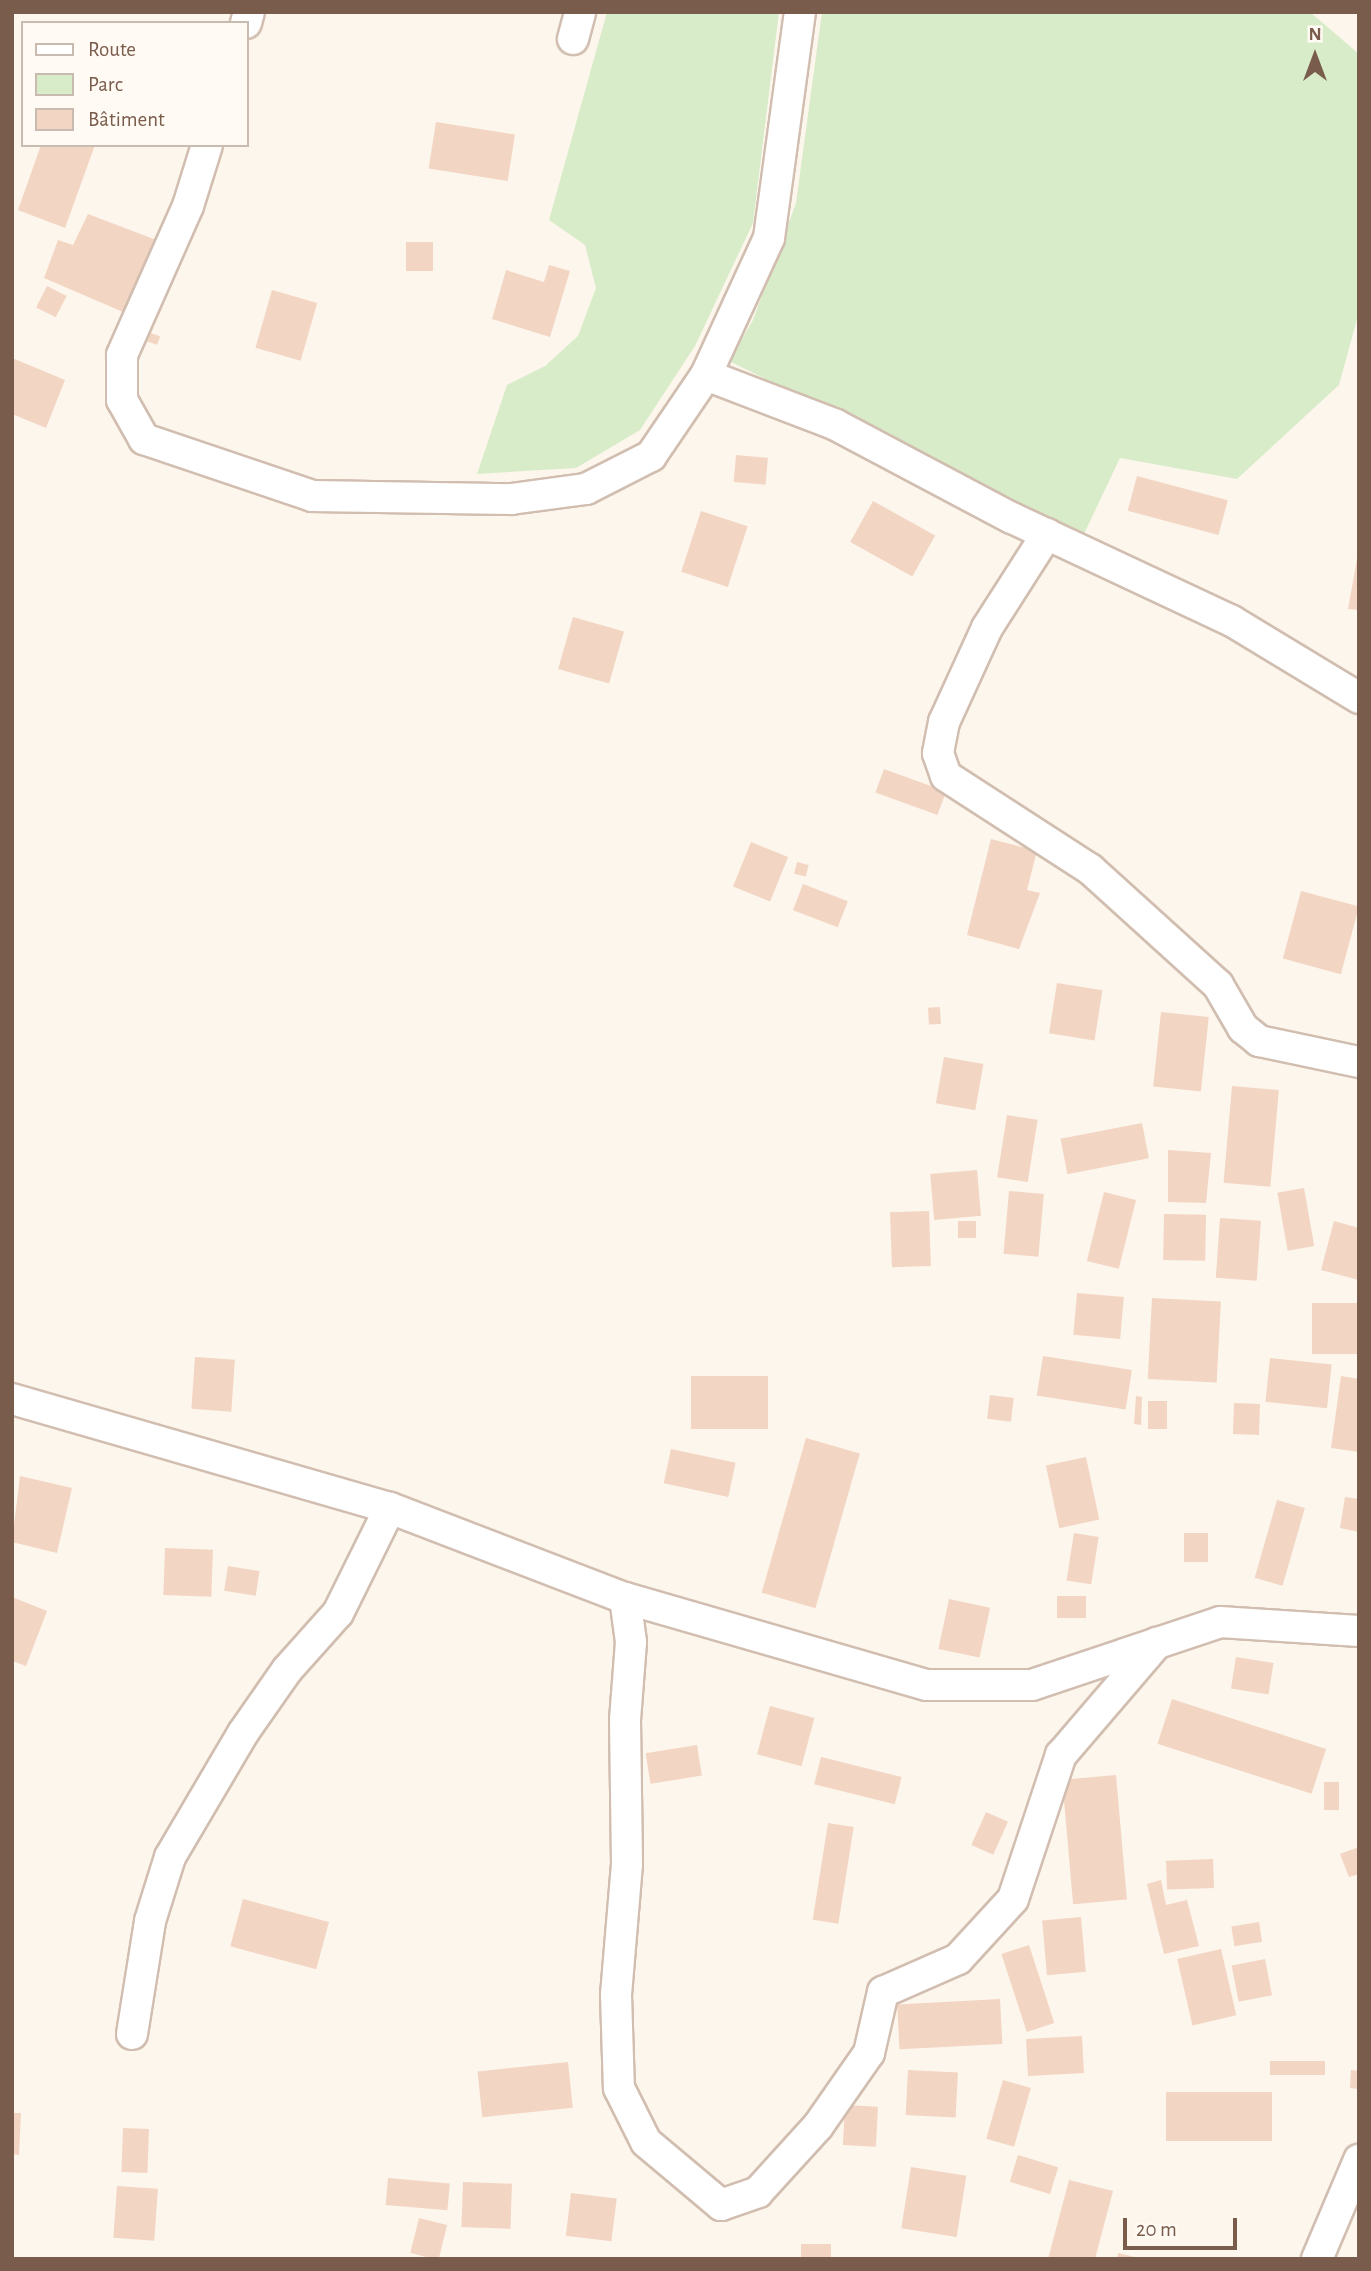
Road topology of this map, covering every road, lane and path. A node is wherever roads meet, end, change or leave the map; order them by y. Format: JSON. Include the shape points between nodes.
{"nodes":[{"id":1,"x":800,"y":12,"type":"edge"},
{"id":2,"x":206,"y":147,"type":"edge"},
{"id":3,"x":706,"y":374,"type":"junction"},
{"id":4,"x":1047,"y":534,"type":"junction"},
{"id":5,"x":1359,"y":698,"type":"edge"},
{"id":6,"x":1359,"y":1062,"type":"edge"},
{"id":7,"x":12,"y":1399,"type":"edge"},
{"id":8,"x":390,"y":1508,"type":"junction"},
{"id":9,"x":625,"y":1598,"type":"junction"},
{"id":10,"x":1359,"y":1631,"type":"edge"},
{"id":11,"x":1157,"y":1643,"type":"junction"},
{"id":12,"x":132,"y":2034,"type":"dead end"},
{"id":13,"x":1359,"y":2160,"type":"edge"},
{"id":14,"x":1317,"y":2259,"type":"edge"}],
"edges":[{"from":1,"to":3,"type":"street","via":[[769,238]]},
{"from":2,"to":3,"type":"street","via":[[188,206],[122,355],[122,400],[144,439],[312,496],[512,499],[586,489],[651,456]]},
{"from":3,"to":4,"type":"street","via":[[836,425]]},
{"from":4,"to":5,"type":"street","via":[[1232,621]]},
{"from":4,"to":6,"type":"street","via":[[987,628],[944,722],[938,753],[946,776],[1090,869],[1218,985],[1243,1028],[1259,1041]]},
{"from":7,"to":8,"type":"street"},
{"from":8,"to":9,"type":"street"},
{"from":8,"to":12,"type":"street","via":[[338,1612],[243,1733],[170,1857],[150,1921]]},
{"from":9,"to":11,"type":"street","via":[[927,1685],[1032,1685]]},
{"from":9,"to":11,"type":"street","via":[[631,1642],[625,1720],[627,1864],[616,1995],[619,2088],[646,2141],[721,2205],[758,2192],[818,2126],[869,2053],[883,1992],[958,1959],[1013,1899],[1061,1755]]},
{"from":10,"to":11,"type":"street","via":[[1220,1622]]},
{"from":13,"to":14,"type":"street"}]}
